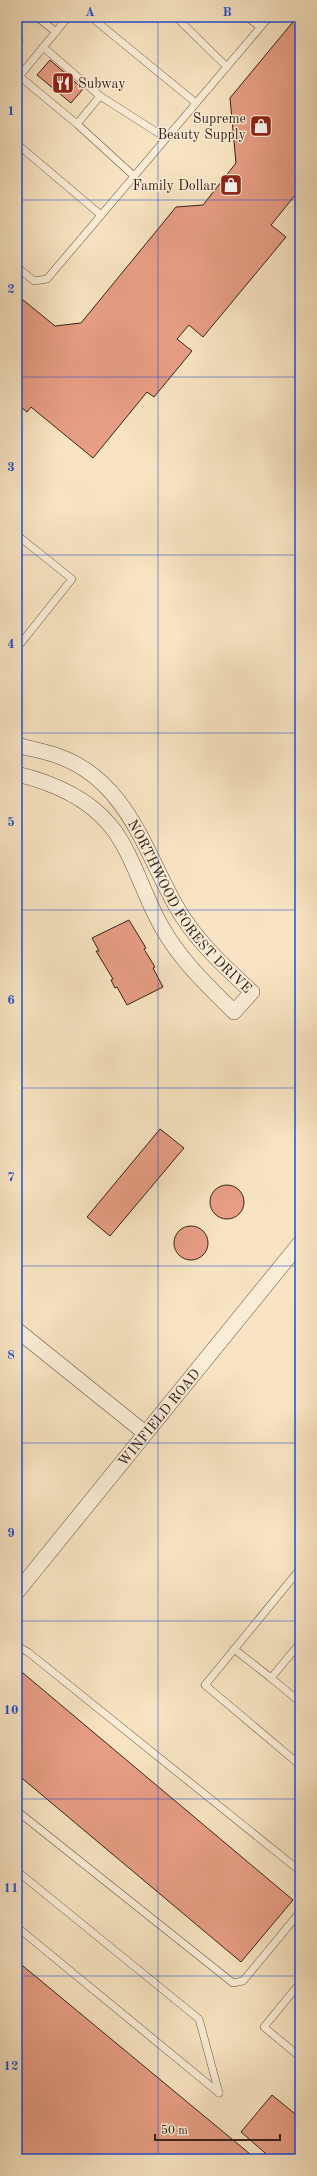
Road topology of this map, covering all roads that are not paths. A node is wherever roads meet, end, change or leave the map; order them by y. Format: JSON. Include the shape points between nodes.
{"nodes":[{"id":1,"x":37,"y":17,"type":"edge"},
{"id":2,"x":68,"y":17,"type":"edge"},
{"id":3,"x":91,"y":17,"type":"edge"},
{"id":4,"x":176,"y":17,"type":"edge"},
{"id":5,"x":247,"y":17,"type":"edge"},
{"id":6,"x":268,"y":17,"type":"edge"},
{"id":7,"x":260,"y":27,"type":"junction"},
{"id":8,"x":56,"y":32,"type":"junction"},
{"id":9,"x":43,"y":47,"type":"junction"},
{"id":10,"x":227,"y":67,"type":"junction"},
{"id":11,"x":18,"y":78,"type":"edge"},
{"id":12,"x":100,"y":96,"type":"junction"},
{"id":13,"x":196,"y":104,"type":"junction"},
{"id":14,"x":77,"y":124,"type":"junction"},
{"id":15,"x":166,"y":138,"type":"junction"},
{"id":16,"x":17,"y":144,"type":"edge"},
{"id":17,"x":134,"y":176,"type":"junction"},
{"id":18,"x":101,"y":215,"type":"junction"},
{"id":19,"x":17,"y":267,"type":"edge"},
{"id":20,"x":17,"y":535,"type":"edge"},
{"id":21,"x":18,"y":644,"type":"edge"},
{"id":22,"x":17,"y":745,"type":"edge"},
{"id":23,"x":17,"y":774,"type":"edge"},
{"id":24,"x":104,"y":784,"type":"junction"},
{"id":25,"x":88,"y":804,"type":"junction"},
{"id":26,"x":300,"y":1243,"type":"edge"},
{"id":27,"x":17,"y":1330,"type":"edge"},
{"id":28,"x":145,"y":1433,"type":"junction"},
{"id":29,"x":300,"y":1569,"type":"edge"},
{"id":30,"x":17,"y":1592,"type":"edge"},
{"id":31,"x":300,"y":1644,"type":"edge"},
{"id":32,"x":17,"y":1646,"type":"edge"},
{"id":33,"x":234,"y":1649,"type":"junction"},
{"id":34,"x":272,"y":1678,"type":"junction"},
{"id":35,"x":300,"y":1702,"type":"edge"},
{"id":36,"x":300,"y":1764,"type":"edge"},
{"id":37,"x":18,"y":1815,"type":"edge"},
{"id":38,"x":17,"y":1871,"type":"edge"},
{"id":39,"x":300,"y":1871,"type":"edge"},
{"id":40,"x":300,"y":1912,"type":"edge"},
{"id":41,"x":17,"y":1927,"type":"edge"},
{"id":42,"x":300,"y":1983,"type":"edge"},
{"id":43,"x":300,"y":2057,"type":"edge"}],
"edges":[{"from":1,"to":8,"type":"lane"},
{"from":2,"to":8,"type":"lane"},
{"from":3,"to":13,"type":"lane"},
{"from":4,"to":10,"type":"lane"},
{"from":5,"to":7,"type":"lane"},
{"from":6,"to":7,"type":"lane"},
{"from":7,"to":10,"type":"lane"},
{"from":8,"to":9,"type":"lane"},
{"from":9,"to":11,"type":"lane"},
{"from":9,"to":12,"type":"lane"},
{"from":10,"to":13,"type":"lane"},
{"from":11,"to":14,"type":"lane"},
{"from":12,"to":14,"type":"lane"},
{"from":12,"to":15,"type":"lane"},
{"from":13,"to":15,"type":"lane"},
{"from":14,"to":17,"type":"lane"},
{"from":15,"to":17,"type":"lane"},
{"from":16,"to":18,"type":"lane"},
{"from":17,"to":18,"type":"lane"},
{"from":18,"to":19,"type":"lane","via":[[47,279],[34,281]]},
{"from":20,"to":21,"type":"lane","via":[[72,579]]},
{"from":22,"to":24,"type":"street","name":"NORTHWOOD FOREST DRIVE","via":[[58,756],[82,767]]},
{"from":23,"to":25,"type":"street","name":"NORTHWOOD FOREST DRIVE","via":[[42,780]]},
{"from":24,"to":25,"type":"street"},
{"from":24,"to":25,"type":"street","name":"NORTHWOOD FOREST DRIVE","via":[[133,820],[176,907],[195,935],[252,992],[234,1012],[187,964],[163,930],[110,824]]},
{"from":26,"to":28,"type":"street","name":"WINFIELD ROAD"},
{"from":27,"to":28,"type":"street"},
{"from":28,"to":30,"type":"street","name":"WINFIELD ROAD"},
{"from":29,"to":33,"type":"lane"},
{"from":31,"to":34,"type":"lane"},
{"from":32,"to":39,"type":"lane","via":[[28,1652]]},
{"from":33,"to":34,"type":"lane"},
{"from":33,"to":36,"type":"lane","via":[[205,1685]]},
{"from":34,"to":35,"type":"lane"},
{"from":37,"to":40,"type":"lane","via":[[233,1983],[243,1981]]},
{"from":38,"to":41,"type":"lane","via":[[199,2018],[218,2093]]},
{"from":42,"to":43,"type":"lane","via":[[264,2027]]}]}
